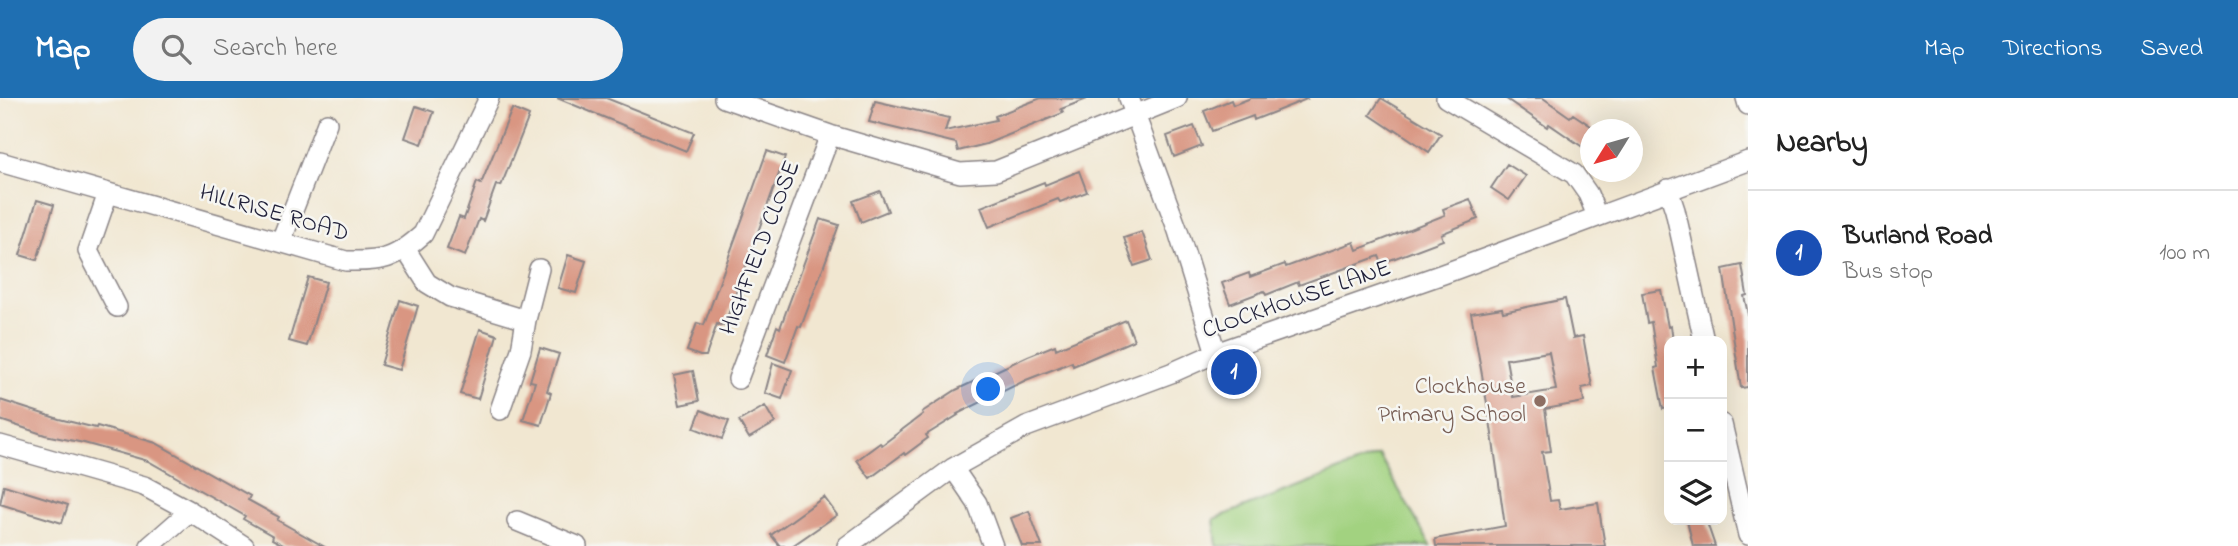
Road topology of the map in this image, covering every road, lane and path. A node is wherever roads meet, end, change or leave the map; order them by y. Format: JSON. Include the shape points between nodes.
{"nodes":[{"id":1,"x":489,"y":98,"type":"edge"},
{"id":2,"x":724,"y":98,"type":"edge"},
{"id":3,"x":1177,"y":98,"type":"edge"},
{"id":4,"x":1446,"y":98,"type":"edge"},
{"id":5,"x":1746,"y":98,"type":"edge"},
{"id":6,"x":1748,"y":105,"type":"edge"},
{"id":7,"x":1132,"y":106,"type":"edge"},
{"id":8,"x":327,"y":123,"type":"dead end"},
{"id":9,"x":830,"y":135,"type":"junction"},
{"id":10,"x":1748,"y":161,"type":"edge"},
{"id":11,"x":0,"y":162,"type":"edge"},
{"id":12,"x":1668,"y":189,"type":"junction"},
{"id":13,"x":108,"y":193,"type":"junction"},
{"id":14,"x":1597,"y":216,"type":"junction"},
{"id":15,"x":281,"y":241,"type":"junction"},
{"id":16,"x":406,"y":250,"type":"junction"},
{"id":17,"x":539,"y":269,"type":"dead end"},
{"id":18,"x":117,"y":307,"type":"dead end"},
{"id":19,"x":526,"y":320,"type":"junction"},
{"id":20,"x":1703,"y":336,"type":"edge"},
{"id":21,"x":1216,"y":353,"type":"junction"},
{"id":22,"x":738,"y":379,"type":"dead end"},
{"id":23,"x":500,"y":410,"type":"dead end"},
{"id":24,"x":0,"y":445,"type":"edge"},
{"id":25,"x":1727,"y":445,"type":"edge"},
{"id":26,"x":953,"y":468,"type":"junction"},
{"id":27,"x":190,"y":511,"type":"junction"},
{"id":28,"x":517,"y":521,"type":"dead end"},
{"id":29,"x":1748,"y":535,"type":"edge"},
{"id":30,"x":150,"y":546,"type":"edge"},
{"id":31,"x":244,"y":546,"type":"edge"},
{"id":32,"x":577,"y":546,"type":"edge"},
{"id":33,"x":847,"y":546,"type":"edge"},
{"id":34,"x":993,"y":546,"type":"edge"}],
"edges":[{"from":1,"to":16,"type":"street","via":[[423,234]]},
{"from":2,"to":9,"type":"street"},
{"from":3,"to":7,"type":"street"},
{"from":4,"to":14,"type":"street","via":[[1574,174]]},
{"from":5,"to":6,"type":"street"},
{"from":7,"to":9,"type":"street","via":[[996,171],[960,173]]},
{"from":7,"to":21,"type":"street"},
{"from":8,"to":15,"type":"street"},
{"from":9,"to":22,"type":"street","name":"HIGHFIELD CLOSE"},
{"from":10,"to":12,"type":"street","name":"CLOCKHOUSE LANE"},
{"from":11,"to":13,"type":"street","name":"HILLRISE ROAD"},
{"from":12,"to":14,"type":"street","name":"CLOCKHOUSE LANE"},
{"from":12,"to":20,"type":"street"},
{"from":13,"to":15,"type":"street","name":"HILLRISE ROAD"},
{"from":13,"to":18,"type":"street","via":[[88,251]]},
{"from":14,"to":21,"type":"street","name":"CLOCKHOUSE LANE"},
{"from":15,"to":16,"type":"street","name":"HILLRISE ROAD","via":[[346,261],[375,262]]},
{"from":16,"to":19,"type":"street","via":[[427,282],[450,297]]},
{"from":17,"to":19,"type":"street"},
{"from":19,"to":23,"type":"street","via":[[521,350]]},
{"from":21,"to":26,"type":"street","name":"CLOCKHOUSE LANE","via":[[1026,427]]},
{"from":24,"to":27,"type":"street","via":[[144,486]]},
{"from":25,"to":29,"type":"street"},
{"from":26,"to":33,"type":"street","name":"CLOCKHOUSE LANE"},
{"from":26,"to":34,"type":"street","via":[[977,503]]},
{"from":27,"to":30,"type":"street"},
{"from":27,"to":31,"type":"street"},
{"from":28,"to":32,"type":"street"}]}
